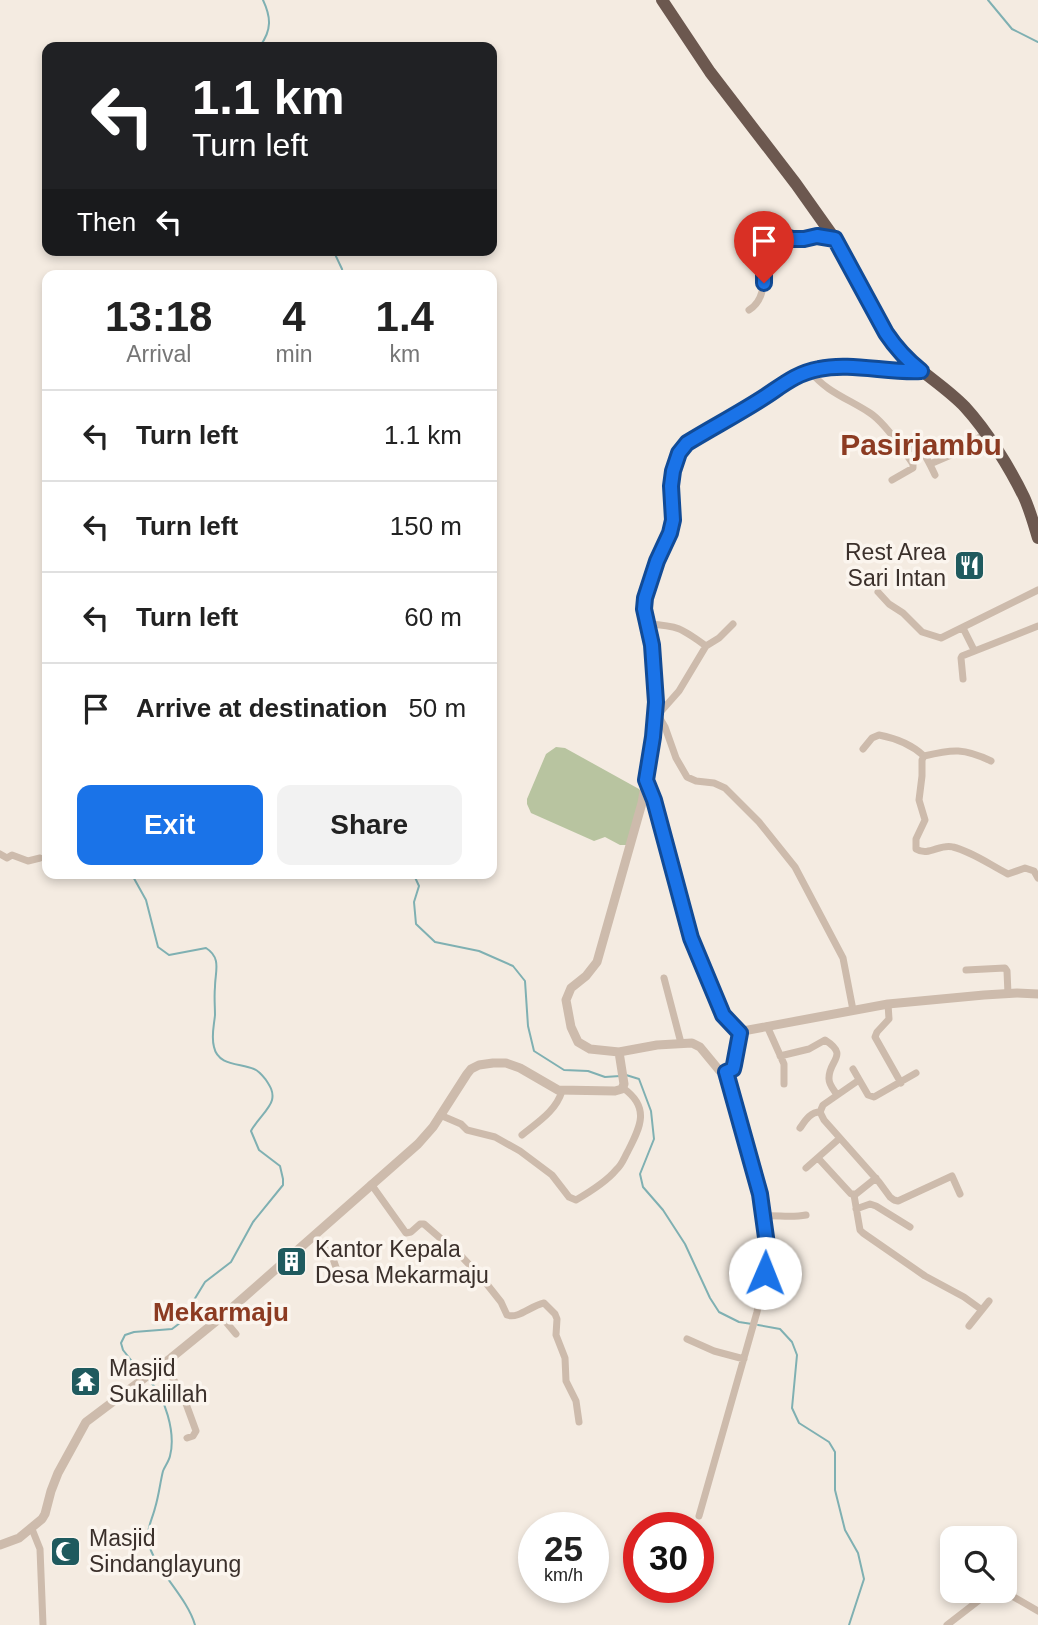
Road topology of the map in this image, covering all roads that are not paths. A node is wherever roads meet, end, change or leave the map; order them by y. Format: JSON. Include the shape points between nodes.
{"nodes":[{"id":1,"x":662,"y":0,"type":"edge"},
{"id":2,"x":835,"y":239,"type":"junction"},
{"id":3,"x":749,"y":310,"type":"dead end"},
{"id":4,"x":810,"y":371,"type":"junction"},
{"id":5,"x":921,"y":371,"type":"junction"},
{"id":6,"x":985,"y":434,"type":"junction"},
{"id":7,"x":904,"y":450,"type":"junction"},
{"id":8,"x":930,"y":464,"type":"junction"},
{"id":9,"x":934,"y":475,"type":"dead end"},
{"id":10,"x":892,"y":480,"type":"dead end"},
{"id":11,"x":1038,"y":538,"type":"edge"},
{"id":12,"x":1038,"y":590,"type":"edge"},
{"id":13,"x":878,"y":592,"type":"dead end"},
{"id":14,"x":648,"y":624,"type":"junction"},
{"id":15,"x":733,"y":624,"type":"dead end"},
{"id":16,"x":1038,"y":626,"type":"edge"},
{"id":17,"x":963,"y":628,"type":"junction"},
{"id":18,"x":706,"y":646,"type":"junction"},
{"id":19,"x":974,"y":650,"type":"junction"},
{"id":20,"x":963,"y":679,"type":"dead end"},
{"id":21,"x":657,"y":716,"type":"junction"},
{"id":22,"x":863,"y":749,"type":"dead end"},
{"id":23,"x":924,"y":756,"type":"junction"},
{"id":24,"x":991,"y":761,"type":"dead end"},
{"id":25,"x":646,"y":780,"type":"junction"},
{"id":26,"x":0,"y":854,"type":"edge"},
{"id":27,"x":40,"y":858,"type":"dead end"},
{"id":28,"x":1038,"y":878,"type":"edge"},
{"id":29,"x":966,"y":970,"type":"dead end"},
{"id":30,"x":664,"y":978,"type":"dead end"},
{"id":31,"x":1008,"y":994,"type":"junction"},
{"id":32,"x":1038,"y":994,"type":"edge"},
{"id":33,"x":888,"y":1004,"type":"junction"},
{"id":34,"x":853,"y":1010,"type":"junction"},
{"id":35,"x":767,"y":1026,"type":"junction"},
{"id":36,"x":740,"y":1033,"type":"junction"},
{"id":37,"x":681,"y":1044,"type":"junction"},
{"id":38,"x":619,"y":1052,"type":"junction"},
{"id":39,"x":780,"y":1056,"type":"junction"},
{"id":40,"x":853,"y":1069,"type":"dead end"},
{"id":41,"x":726,"y":1072,"type":"junction"},
{"id":42,"x":916,"y":1073,"type":"dead end"},
{"id":43,"x":859,"y":1080,"type":"junction"},
{"id":44,"x":901,"y":1083,"type":"junction"},
{"id":45,"x":623,"y":1084,"type":"junction"},
{"id":46,"x":784,"y":1084,"type":"dead end"},
{"id":47,"x":562,"y":1091,"type":"junction"},
{"id":48,"x":837,"y":1095,"type":"junction"},
{"id":49,"x":820,"y":1112,"type":"junction"},
{"id":50,"x":440,"y":1115,"type":"junction"},
{"id":51,"x":800,"y":1128,"type":"dead end"},
{"id":52,"x":522,"y":1135,"type":"dead end"},
{"id":53,"x":840,"y":1138,"type":"junction"},
{"id":54,"x":818,"y":1158,"type":"junction"},
{"id":55,"x":806,"y":1168,"type":"dead end"},
{"id":56,"x":876,"y":1178,"type":"junction"},
{"id":57,"x":371,"y":1184,"type":"junction"},
{"id":58,"x":960,"y":1194,"type":"dead end"},
{"id":59,"x":854,"y":1195,"type":"junction"},
{"id":60,"x":894,"y":1200,"type":"junction"},
{"id":61,"x":856,"y":1209,"type":"junction"},
{"id":62,"x":806,"y":1215,"type":"dead end"},
{"id":63,"x":763,"y":1216,"type":"junction"},
{"id":64,"x":895,"y":1217,"type":"junction"},
{"id":65,"x":910,"y":1227,"type":"dead end"},
{"id":66,"x":315,"y":1236,"type":"junction"},
{"id":67,"x":337,"y":1270,"type":"dead end"},
{"id":68,"x":989,"y":1301,"type":"dead end"},
{"id":69,"x":982,"y":1310,"type":"junction"},
{"id":70,"x":222,"y":1317,"type":"junction"},
{"id":71,"x":969,"y":1326,"type":"dead end"},
{"id":72,"x":236,"y":1334,"type":"dead end"},
{"id":73,"x":687,"y":1339,"type":"dead end"},
{"id":74,"x":744,"y":1359,"type":"junction"},
{"id":75,"x":162,"y":1364,"type":"junction"},
{"id":76,"x":579,"y":1422,"type":"dead end"},
{"id":77,"x":187,"y":1438,"type":"dead end"},
{"id":78,"x":700,"y":1512,"type":"edge"},
{"id":79,"x":32,"y":1529,"type":"junction"},
{"id":80,"x":0,"y":1545,"type":"edge"},
{"id":81,"x":1038,"y":1611,"type":"edge"},
{"id":82,"x":43,"y":1625,"type":"edge"},
{"id":83,"x":947,"y":1625,"type":"edge"}],
"edges":[{"from":1,"to":2,"type":"highway"},
{"from":2,"to":3,"type":"street","via":[[774,237],[764,250],[764,283],[758,301]]},
{"from":2,"to":5,"type":"highway","via":[[886,333]]},
{"from":4,"to":5,"type":"street"},
{"from":4,"to":7,"type":"street","via":[[822,386],[873,414]]},
{"from":4,"to":14,"type":"street","via":[[682,448],[673,471],[670,533],[645,598]]},
{"from":5,"to":6,"type":"highway","via":[[964,406]]},
{"from":6,"to":8,"type":"street"},
{"from":6,"to":11,"type":"highway","via":[[1025,499]]},
{"from":7,"to":8,"type":"street","via":[[917,447]]},
{"from":7,"to":10,"type":"street","via":[[913,468]]},
{"from":8,"to":9,"type":"street"},
{"from":12,"to":17,"type":"street"},
{"from":13,"to":17,"type":"street","via":[[928,634],[943,638]]},
{"from":14,"to":18,"type":"street","via":[[676,626]]},
{"from":14,"to":21,"type":"street"},
{"from":15,"to":18,"type":"street"},
{"from":16,"to":19,"type":"street"},
{"from":17,"to":19,"type":"street"},
{"from":18,"to":21,"type":"street","via":[[679,691]]},
{"from":19,"to":20,"type":"street","via":[[961,658]]},
{"from":21,"to":25,"type":"street"},
{"from":21,"to":34,"type":"street","via":[[687,777],[725,788],[795,867],[843,958]]},
{"from":22,"to":23,"type":"street","via":[[879,735]]},
{"from":23,"to":24,"type":"street","via":[[967,751]]},
{"from":23,"to":28,"type":"street","via":[[919,800],[925,820],[916,839],[918,850],[946,845],[1008,874],[1025,867]]},
{"from":25,"to":36,"type":"street","via":[[691,938],[723,1015]]},
{"from":25,"to":38,"type":"street","via":[[597,962],[571,988],[566,1000],[578,1042],[590,1049]]},
{"from":26,"to":27,"type":"street","via":[[28,861]]},
{"from":29,"to":31,"type":"street","via":[[1005,968]]},
{"from":30,"to":37,"type":"street"},
{"from":31,"to":32,"type":"street"},
{"from":31,"to":33,"type":"street"},
{"from":33,"to":34,"type":"street"},
{"from":33,"to":44,"type":"street","via":[[889,1018],[875,1037]]},
{"from":34,"to":35,"type":"street"},
{"from":35,"to":36,"type":"street"},
{"from":35,"to":39,"type":"street"},
{"from":36,"to":41,"type":"street","via":[[733,1069]]},
{"from":37,"to":38,"type":"street"},
{"from":37,"to":41,"type":"street","via":[[696,1044]]},
{"from":38,"to":45,"type":"street"},
{"from":39,"to":46,"type":"street"},
{"from":39,"to":48,"type":"street","via":[[825,1040],[831,1044],[838,1055],[829,1078]]},
{"from":40,"to":43,"type":"street"},
{"from":41,"to":63,"type":"street"},
{"from":42,"to":44,"type":"street"},
{"from":43,"to":44,"type":"street","via":[[874,1097]]},
{"from":43,"to":48,"type":"street"},
{"from":45,"to":47,"type":"street","via":[[615,1091]]},
{"from":45,"to":50,"type":"street","via":[[639,1104],[638,1131],[616,1171],[576,1200],[520,1151]]},
{"from":47,"to":50,"type":"street","via":[[506,1063],[479,1065],[467,1074]]},
{"from":47,"to":52,"type":"street","via":[[554,1108]]},
{"from":48,"to":49,"type":"street"},
{"from":49,"to":51,"type":"street"},
{"from":49,"to":53,"type":"street"},
{"from":50,"to":57,"type":"street","via":[[427,1135]]},
{"from":53,"to":54,"type":"street"},
{"from":53,"to":56,"type":"street"},
{"from":54,"to":55,"type":"street"},
{"from":54,"to":59,"type":"street"},
{"from":56,"to":59,"type":"street"},
{"from":56,"to":60,"type":"street"},
{"from":57,"to":66,"type":"street"},
{"from":57,"to":76,"type":"street","via":[[406,1233],[424,1224],[446,1241],[482,1278],[507,1315],[517,1316],[547,1304],[557,1319],[556,1335]]},
{"from":58,"to":60,"type":"street","via":[[952,1176]]},
{"from":59,"to":61,"type":"street"},
{"from":60,"to":64,"type":"street"},
{"from":61,"to":64,"type":"street","via":[[870,1204]]},
{"from":61,"to":69,"type":"street","via":[[863,1233]]},
{"from":62,"to":63,"type":"street"},
{"from":63,"to":74,"type":"street","via":[[768,1252]]},
{"from":64,"to":65,"type":"street"},
{"from":66,"to":67,"type":"street"},
{"from":66,"to":70,"type":"street"},
{"from":68,"to":69,"type":"street"},
{"from":69,"to":71,"type":"street"},
{"from":70,"to":72,"type":"street"},
{"from":70,"to":75,"type":"street"},
{"from":73,"to":74,"type":"street"},
{"from":74,"to":78,"type":"street"},
{"from":75,"to":77,"type":"street","via":[[181,1390],[196,1431]]},
{"from":75,"to":79,"type":"street","via":[[82,1427],[58,1473],[46,1514]]},
{"from":79,"to":80,"type":"street"},
{"from":79,"to":82,"type":"street","via":[[40,1549]]},
{"from":81,"to":83,"type":"street","via":[[1012,1595],[992,1591]]}]}
